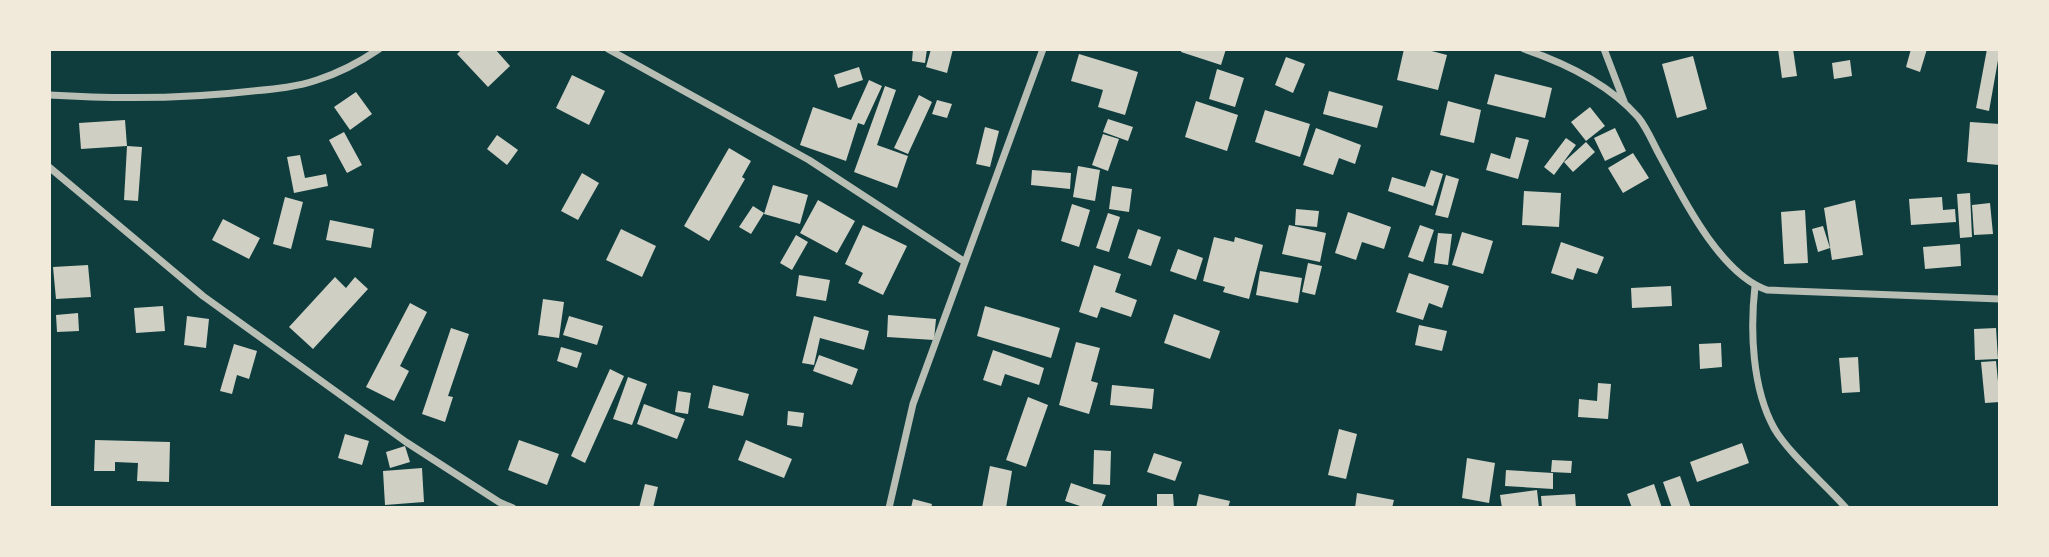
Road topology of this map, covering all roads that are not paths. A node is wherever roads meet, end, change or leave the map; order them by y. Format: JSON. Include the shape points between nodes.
{"nodes":[{"id":1,"x":379,"y":49,"type":"edge"},
{"id":2,"x":608,"y":49,"type":"edge"},
{"id":3,"x":1043,"y":49,"type":"edge"},
{"id":4,"x":1524,"y":49,"type":"edge"},
{"id":5,"x":1558,"y":49,"type":"edge"},
{"id":6,"x":1604,"y":49,"type":"edge"},
{"id":7,"x":1549,"y":57,"type":"junction"},
{"id":8,"x":49,"y":94,"type":"edge"},
{"id":9,"x":1625,"y":105,"type":"junction"},
{"id":10,"x":49,"y":167,"type":"edge"},
{"id":11,"x":965,"y":262,"type":"junction"},
{"id":12,"x":1755,"y":286,"type":"junction"},
{"id":13,"x":2000,"y":299,"type":"edge"},
{"id":14,"x":513,"y":508,"type":"edge"},
{"id":15,"x":889,"y":508,"type":"edge"},
{"id":16,"x":1846,"y":508,"type":"edge"}],
"edges":[{"from":1,"to":8,"type":"street","via":[[317,80],[284,88],[214,96]]},
{"from":2,"to":11,"type":"street","via":[[809,160]]},
{"from":3,"to":11,"type":"street"},
{"from":4,"to":7,"type":"street"},
{"from":5,"to":7,"type":"street"},
{"from":6,"to":9,"type":"street"},
{"from":7,"to":9,"type":"street","via":[[1590,78]]},
{"from":9,"to":12,"type":"street","via":[[1639,119],[1710,240]]},
{"from":10,"to":14,"type":"street","via":[[203,296],[406,442]]},
{"from":11,"to":15,"type":"street","via":[[913,404]]},
{"from":12,"to":13,"type":"street","via":[[1780,291]]},
{"from":12,"to":16,"type":"street","via":[[1752,340],[1766,409],[1775,429]]}]}
